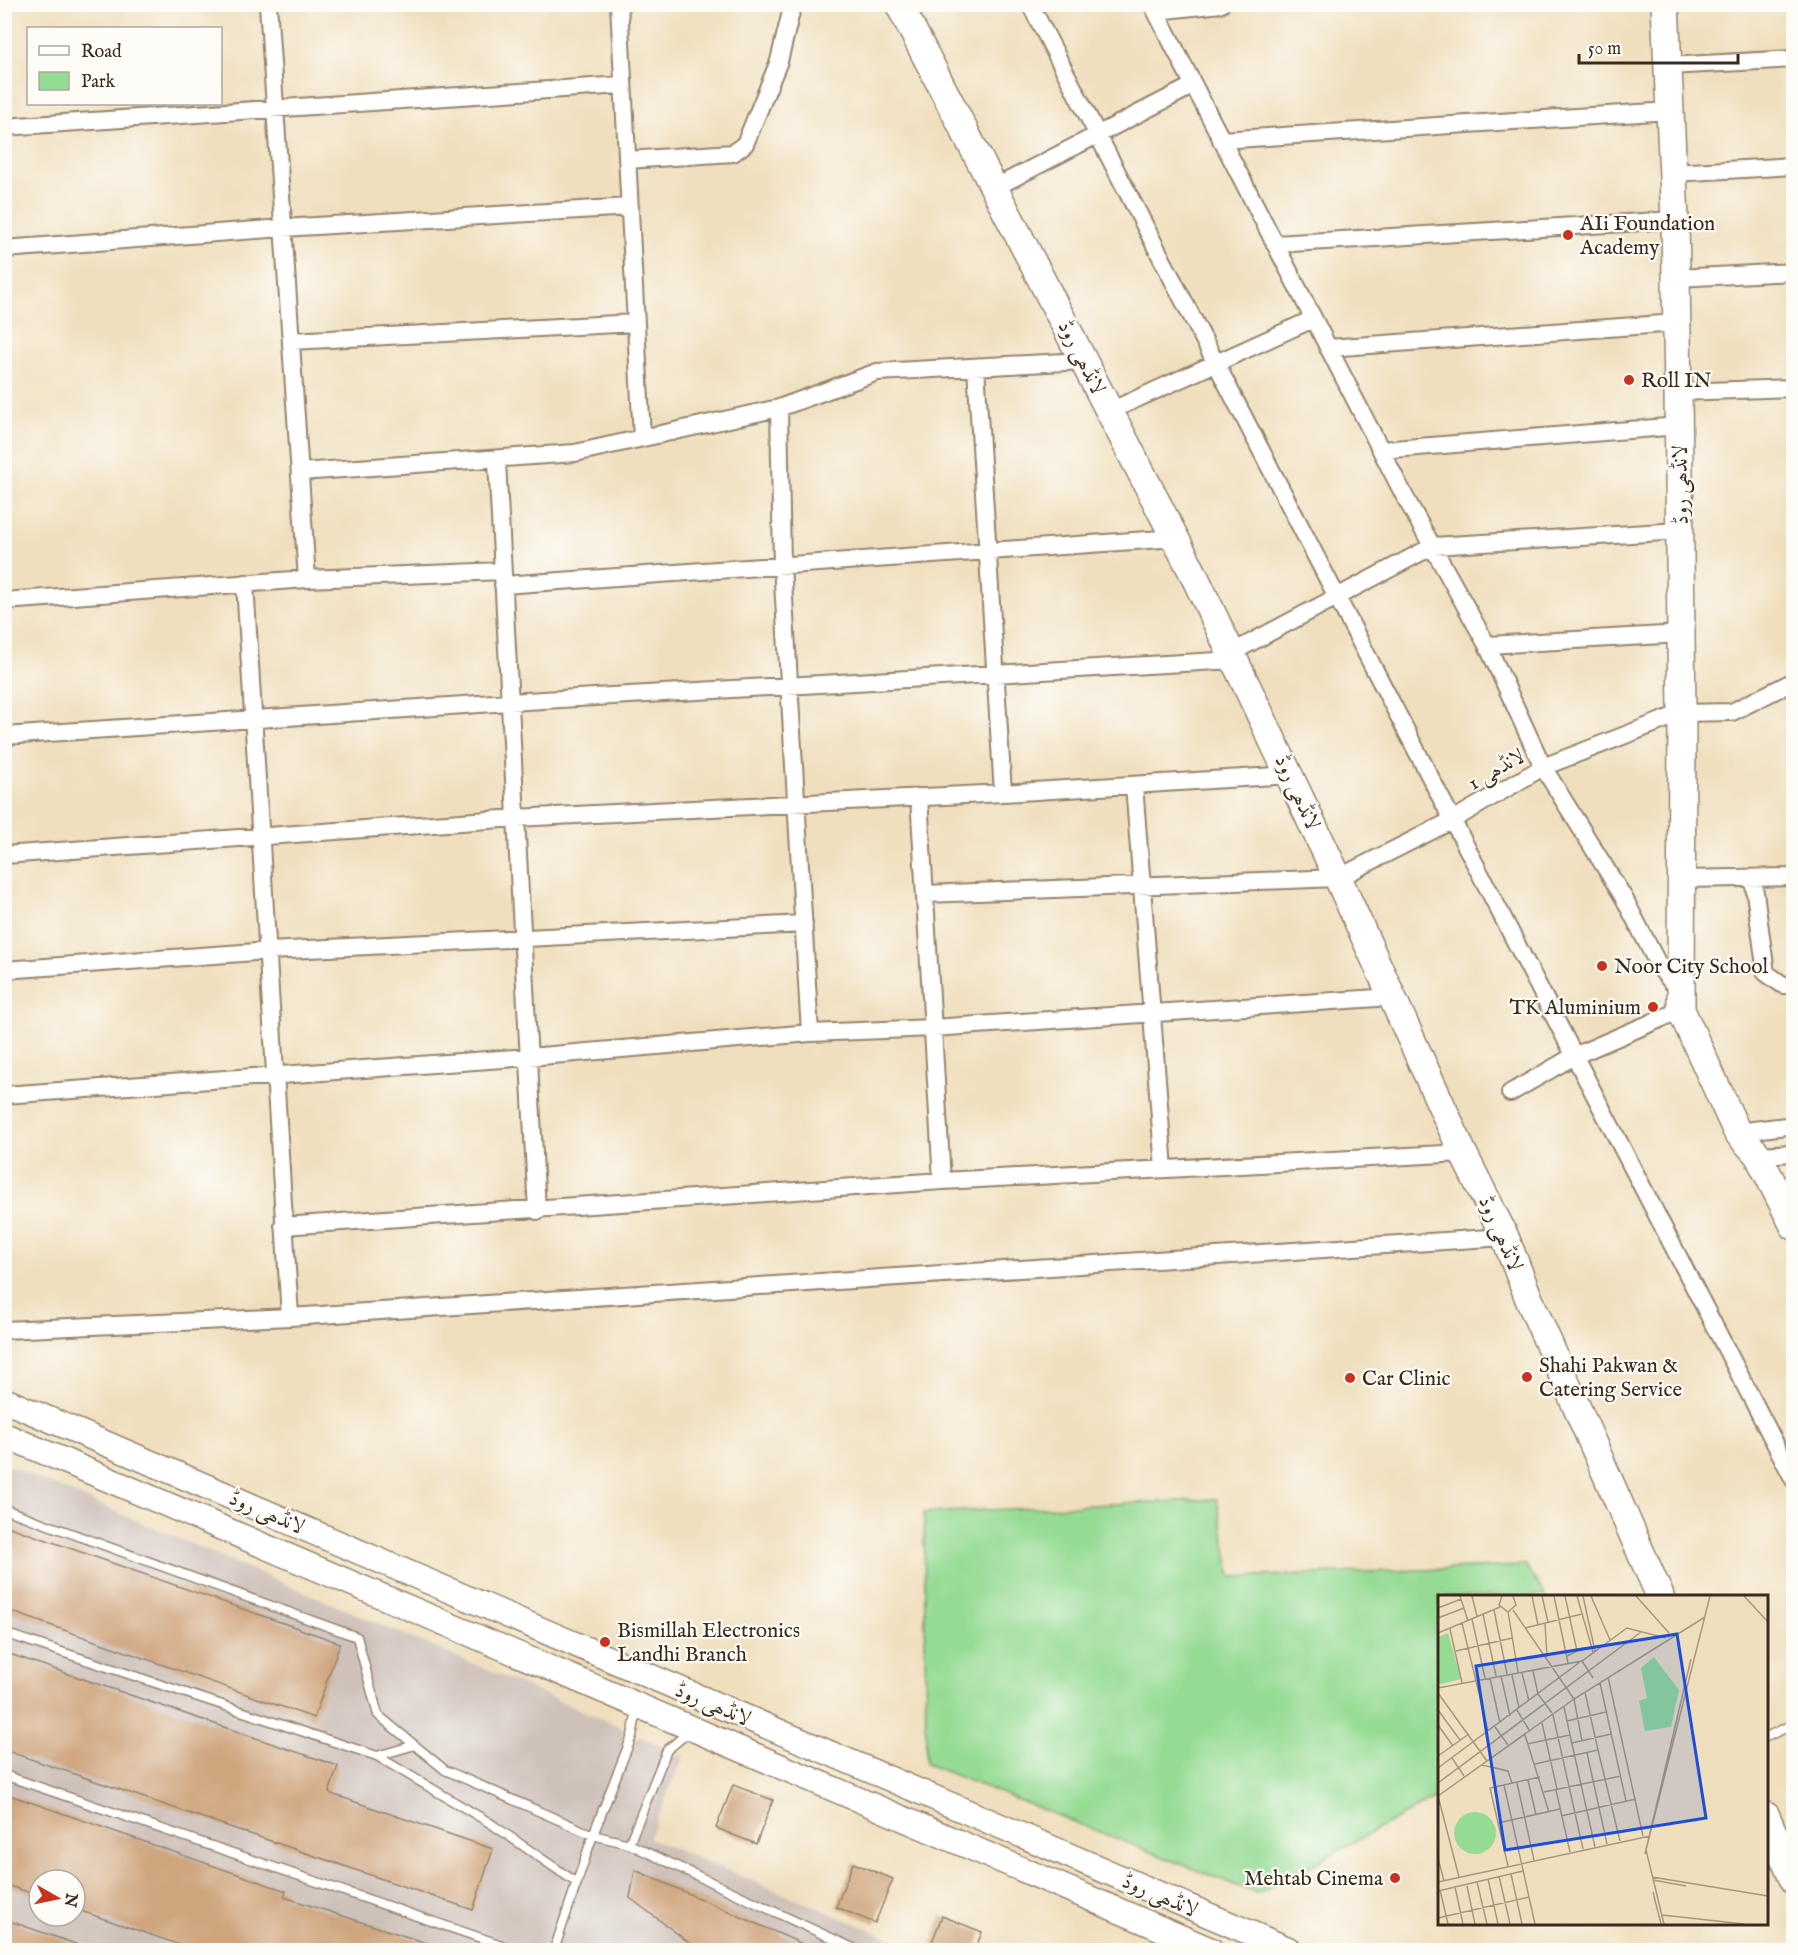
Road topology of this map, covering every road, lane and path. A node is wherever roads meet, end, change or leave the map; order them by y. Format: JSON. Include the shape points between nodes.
{"nodes":[{"id":1,"x":268,"y":4,"type":"edge"},
{"id":2,"x":619,"y":4,"type":"edge"},
{"id":3,"x":794,"y":4,"type":"edge"},
{"id":4,"x":899,"y":4,"type":"edge"},
{"id":5,"x":1030,"y":4,"type":"edge"},
{"id":6,"x":1221,"y":4,"type":"edge"},
{"id":7,"x":1665,"y":4,"type":"edge"},
{"id":8,"x":1154,"y":8,"type":"edge"},
{"id":9,"x":1794,"y":59,"type":"edge"},
{"id":10,"x":1668,"y":66,"type":"junction"},
{"id":11,"x":622,"y":86,"type":"junction"},
{"id":12,"x":1192,"y":86,"type":"junction"},
{"id":13,"x":276,"y":108,"type":"junction"},
{"id":14,"x":1670,"y":111,"type":"junction"},
{"id":15,"x":4,"y":127,"type":"edge"},
{"id":16,"x":1097,"y":135,"type":"junction"},
{"id":17,"x":1221,"y":140,"type":"junction"},
{"id":18,"x":627,"y":160,"type":"junction"},
{"id":19,"x":1794,"y":166,"type":"edge"},
{"id":20,"x":1673,"y":173,"type":"junction"},
{"id":21,"x":994,"y":188,"type":"junction"},
{"id":22,"x":630,"y":207,"type":"junction"},
{"id":23,"x":1675,"y":220,"type":"junction"},
{"id":24,"x":283,"y":228,"type":"junction"},
{"id":25,"x":1275,"y":244,"type":"junction"},
{"id":26,"x":4,"y":249,"type":"edge"},
{"id":27,"x":1794,"y":272,"type":"edge"},
{"id":28,"x":1677,"y":278,"type":"junction"},
{"id":29,"x":1313,"y":319,"type":"junction"},
{"id":30,"x":636,"y":323,"type":"junction"},
{"id":31,"x":1677,"y":323,"type":"junction"},
{"id":32,"x":291,"y":341,"type":"junction"},
{"id":33,"x":1328,"y":348,"type":"junction"},
{"id":34,"x":1084,"y":361,"type":"junction"},
{"id":35,"x":1215,"y":363,"type":"junction"},
{"id":36,"x":976,"y":367,"type":"junction"},
{"id":37,"x":1794,"y":388,"type":"edge"},
{"id":38,"x":1678,"y":392,"type":"junction"},
{"id":39,"x":779,"y":408,"type":"junction"},
{"id":40,"x":1110,"y":411,"type":"junction"},
{"id":41,"x":1679,"y":426,"type":"junction"},
{"id":42,"x":642,"y":438,"type":"junction"},
{"id":43,"x":1381,"y":450,"type":"junction"},
{"id":44,"x":497,"y":460,"type":"junction"},
{"id":45,"x":300,"y":472,"type":"junction"},
{"id":46,"x":1680,"y":531,"type":"junction"},
{"id":47,"x":1176,"y":538,"type":"junction"},
{"id":48,"x":1432,"y":546,"type":"junction"},
{"id":49,"x":988,"y":551,"type":"junction"},
{"id":50,"x":782,"y":565,"type":"junction"},
{"id":51,"x":502,"y":578,"type":"junction"},
{"id":52,"x":307,"y":579,"type":"junction"},
{"id":53,"x":245,"y":583,"type":"junction"},
{"id":54,"x":1336,"y":597,"type":"junction"},
{"id":55,"x":4,"y":601,"type":"edge"},
{"id":56,"x":1682,"y":634,"type":"junction"},
{"id":57,"x":1487,"y":645,"type":"junction"},
{"id":58,"x":1233,"y":656,"type":"junction"},
{"id":59,"x":996,"y":674,"type":"junction"},
{"id":60,"x":1794,"y":681,"type":"edge"},
{"id":61,"x":790,"y":686,"type":"junction"},
{"id":62,"x":1785,"y":691,"type":"edge"},
{"id":63,"x":509,"y":702,"type":"junction"},
{"id":64,"x":1682,"y":713,"type":"junction"},
{"id":65,"x":253,"y":718,"type":"junction"},
{"id":66,"x":4,"y":736,"type":"edge"},
{"id":67,"x":1543,"y":767,"type":"junction"},
{"id":68,"x":1290,"y":776,"type":"junction"},
{"id":69,"x":1134,"y":785,"type":"junction"},
{"id":70,"x":1003,"y":792,"type":"junction"},
{"id":71,"x":919,"y":797,"type":"junction"},
{"id":72,"x":797,"y":805,"type":"junction"},
{"id":73,"x":516,"y":818,"type":"junction"},
{"id":74,"x":1451,"y":821,"type":"junction"},
{"id":75,"x":261,"y":836,"type":"junction"},
{"id":76,"x":4,"y":855,"type":"edge"},
{"id":77,"x":1794,"y":877,"type":"edge"},
{"id":78,"x":1338,"y":878,"type":"junction"},
{"id":79,"x":1753,"y":878,"type":"junction"},
{"id":80,"x":1682,"y":879,"type":"junction"},
{"id":81,"x":1142,"y":885,"type":"junction"},
{"id":82,"x":925,"y":894,"type":"junction"},
{"id":83,"x":804,"y":924,"type":"junction"},
{"id":84,"x":523,"y":937,"type":"junction"},
{"id":85,"x":269,"y":951,"type":"junction"},
{"id":86,"x":4,"y":970,"type":"edge"},
{"id":87,"x":1794,"y":985,"type":"edge"},
{"id":88,"x":1392,"y":997,"type":"junction"},
{"id":89,"x":1681,"y":1002,"type":"junction"},
{"id":90,"x":1152,"y":1013,"type":"junction"},
{"id":91,"x":933,"y":1028,"type":"junction"},
{"id":92,"x":810,"y":1033,"type":"junction"},
{"id":93,"x":1574,"y":1056,"type":"junction"},
{"id":94,"x":529,"y":1057,"type":"junction"},
{"id":95,"x":275,"y":1075,"type":"junction"},
{"id":96,"x":1510,"y":1092,"type":"dead end"},
{"id":97,"x":4,"y":1095,"type":"edge"},
{"id":98,"x":1794,"y":1125,"type":"edge"},
{"id":99,"x":1737,"y":1132,"type":"junction"},
{"id":100,"x":1463,"y":1153,"type":"junction"},
{"id":101,"x":1794,"y":1153,"type":"edge"},
{"id":102,"x":1758,"y":1155,"type":"junction"},
{"id":103,"x":1164,"y":1169,"type":"junction"},
{"id":104,"x":942,"y":1181,"type":"junction"},
{"id":105,"x":537,"y":1211,"type":"junction"},
{"id":106,"x":284,"y":1226,"type":"junction"},
{"id":107,"x":1794,"y":1226,"type":"edge"},
{"id":108,"x":1505,"y":1238,"type":"junction"},
{"id":109,"x":290,"y":1317,"type":"junction"},
{"id":110,"x":4,"y":1330,"type":"edge"},
{"id":111,"x":4,"y":1400,"type":"edge"},
{"id":112,"x":4,"y":1436,"type":"edge"},
{"id":113,"x":1794,"y":1479,"type":"edge"},
{"id":114,"x":4,"y":1509,"type":"edge"},
{"id":115,"x":285,"y":1520,"type":"junction"},
{"id":116,"x":272,"y":1550,"type":"junction"},
{"id":117,"x":1660,"y":1595,"type":"edge"},
{"id":118,"x":4,"y":1633,"type":"edge"},
{"id":119,"x":628,"y":1667,"type":"junction"},
{"id":120,"x":708,"y":1701,"type":"junction"},
{"id":121,"x":630,"y":1702,"type":"junction"},
{"id":122,"x":1794,"y":1724,"type":"edge"},
{"id":123,"x":692,"y":1729,"type":"junction"},
{"id":124,"x":1768,"y":1737,"type":"edge"},
{"id":125,"x":415,"y":1745,"type":"junction"},
{"id":126,"x":377,"y":1756,"type":"junction"},
{"id":127,"x":4,"y":1775,"type":"edge"},
{"id":128,"x":1768,"y":1817,"type":"edge"},
{"id":129,"x":1790,"y":1833,"type":"edge"},
{"id":130,"x":593,"y":1835,"type":"junction"},
{"id":131,"x":629,"y":1844,"type":"junction"},
{"id":132,"x":1794,"y":1881,"type":"edge"},
{"id":133,"x":577,"y":1883,"type":"junction"},
{"id":134,"x":1243,"y":1940,"type":"edge"},
{"id":135,"x":1282,"y":1949,"type":"edge"},
{"id":136,"x":516,"y":1950,"type":"edge"},
{"id":137,"x":554,"y":1950,"type":"edge"},
{"id":138,"x":857,"y":1950,"type":"edge"},
{"id":139,"x":1211,"y":1950,"type":"edge"}],
"edges":[{"from":1,"to":13,"type":"street"},
{"from":2,"to":11,"type":"street"},
{"from":3,"to":18,"type":"street","via":[[779,62],[745,144],[733,153]]},
{"from":4,"to":21,"type":"main road","name":"لانڈھی روڈ"},
{"from":5,"to":16,"type":"street"},
{"from":6,"to":8,"type":"street"},
{"from":7,"to":10,"type":"main road","name":"لانڈھی روڈ"},
{"from":8,"to":12,"type":"street"},
{"from":9,"to":10,"type":"street"},
{"from":10,"to":14,"type":"main road","name":"لانڈھی روڈ"},
{"from":11,"to":13,"type":"street"},
{"from":11,"to":18,"type":"street"},
{"from":12,"to":16,"type":"street"},
{"from":12,"to":17,"type":"street"},
{"from":13,"to":15,"type":"street"},
{"from":13,"to":24,"type":"street"},
{"from":14,"to":17,"type":"street"},
{"from":14,"to":20,"type":"main road","name":"لانڈھی روڈ"},
{"from":16,"to":21,"type":"street"},
{"from":16,"to":35,"type":"street"},
{"from":17,"to":25,"type":"street"},
{"from":18,"to":22,"type":"street"},
{"from":19,"to":20,"type":"street"},
{"from":20,"to":23,"type":"main road","name":"لانڈھی روڈ"},
{"from":21,"to":34,"type":"main road","name":"لانڈھی روڈ"},
{"from":22,"to":24,"type":"street"},
{"from":22,"to":30,"type":"street"},
{"from":23,"to":25,"type":"street"},
{"from":23,"to":28,"type":"main road","name":"لانڈھی روڈ"},
{"from":24,"to":26,"type":"street"},
{"from":24,"to":32,"type":"street"},
{"from":25,"to":29,"type":"street"},
{"from":27,"to":28,"type":"street"},
{"from":28,"to":31,"type":"main road","name":"لانڈھی روڈ"},
{"from":29,"to":33,"type":"street"},
{"from":29,"to":35,"type":"street"},
{"from":30,"to":32,"type":"street"},
{"from":30,"to":42,"type":"street"},
{"from":31,"to":33,"type":"street"},
{"from":31,"to":38,"type":"main road","name":"لانڈھی روڈ"},
{"from":32,"to":45,"type":"street"},
{"from":33,"to":43,"type":"street"},
{"from":34,"to":36,"type":"street"},
{"from":34,"to":40,"type":"main road","name":"لانڈھی روڈ"},
{"from":35,"to":40,"type":"street"},
{"from":35,"to":54,"type":"street"},
{"from":36,"to":39,"type":"street","via":[[877,372]]},
{"from":36,"to":49,"type":"street"},
{"from":37,"to":38,"type":"street"},
{"from":38,"to":41,"type":"main road","name":"لانڈھی روڈ"},
{"from":39,"to":42,"type":"street"},
{"from":39,"to":50,"type":"street"},
{"from":40,"to":47,"type":"main road","name":"لانڈھی روڈ"},
{"from":41,"to":43,"type":"street"},
{"from":41,"to":46,"type":"main road","name":"لانڈھی روڈ"},
{"from":42,"to":44,"type":"street","via":[[575,453]]},
{"from":43,"to":48,"type":"street"},
{"from":44,"to":45,"type":"street"},
{"from":44,"to":51,"type":"street"},
{"from":45,"to":52,"type":"street"},
{"from":46,"to":48,"type":"street"},
{"from":46,"to":56,"type":"main road","name":"لانڈھی روڈ"},
{"from":47,"to":49,"type":"street"},
{"from":47,"to":58,"type":"main road","name":"لانڈھی روڈ"},
{"from":48,"to":54,"type":"street"},
{"from":48,"to":57,"type":"street"},
{"from":49,"to":50,"type":"street"},
{"from":49,"to":59,"type":"street"},
{"from":50,"to":51,"type":"street"},
{"from":50,"to":61,"type":"street"},
{"from":51,"to":52,"type":"street"},
{"from":51,"to":63,"type":"street"},
{"from":52,"to":53,"type":"street"},
{"from":53,"to":55,"type":"street"},
{"from":53,"to":65,"type":"street"},
{"from":54,"to":58,"type":"street"},
{"from":54,"to":74,"type":"street"},
{"from":56,"to":57,"type":"street"},
{"from":56,"to":64,"type":"main road","name":"لانڈھی روڈ"},
{"from":57,"to":67,"type":"street"},
{"from":58,"to":59,"type":"street"},
{"from":58,"to":68,"type":"main road","name":"لانڈھی روڈ"},
{"from":59,"to":61,"type":"street"},
{"from":59,"to":70,"type":"street"},
{"from":60,"to":62,"type":"street"},
{"from":61,"to":63,"type":"street"},
{"from":61,"to":72,"type":"street"},
{"from":62,"to":64,"type":"street","via":[[1732,712]]},
{"from":63,"to":65,"type":"street"},
{"from":63,"to":73,"type":"street"},
{"from":64,"to":67,"type":"street","name":"لانڈھی 1"},
{"from":64,"to":80,"type":"main road","name":"لانڈھی روڈ"},
{"from":65,"to":66,"type":"street"},
{"from":65,"to":75,"type":"street"},
{"from":67,"to":74,"type":"street","name":"لانڈھی 1"},
{"from":67,"to":89,"type":"street","via":[[1624,898]]},
{"from":68,"to":69,"type":"street"},
{"from":68,"to":78,"type":"main road","name":"لانڈھی روڈ"},
{"from":69,"to":70,"type":"street"},
{"from":69,"to":81,"type":"street"},
{"from":70,"to":71,"type":"street"},
{"from":71,"to":72,"type":"street"},
{"from":71,"to":82,"type":"street"},
{"from":72,"to":73,"type":"street"},
{"from":72,"to":83,"type":"street"},
{"from":73,"to":75,"type":"street"},
{"from":73,"to":84,"type":"street"},
{"from":74,"to":78,"type":"street","name":"لانڈھی 1"},
{"from":74,"to":93,"type":"street"},
{"from":75,"to":76,"type":"street"},
{"from":75,"to":85,"type":"street"},
{"from":77,"to":79,"type":"street"},
{"from":78,"to":81,"type":"street"},
{"from":78,"to":88,"type":"main road","name":"لانڈھی روڈ"},
{"from":79,"to":80,"type":"street"},
{"from":79,"to":87,"type":"street","via":[[1766,973],[1783,985]]},
{"from":80,"to":89,"type":"main road","name":"لانڈھی روڈ"},
{"from":81,"to":82,"type":"street"},
{"from":81,"to":90,"type":"street"},
{"from":82,"to":91,"type":"street"},
{"from":83,"to":84,"type":"street"},
{"from":83,"to":92,"type":"street"},
{"from":84,"to":85,"type":"street"},
{"from":84,"to":94,"type":"street"},
{"from":85,"to":86,"type":"street"},
{"from":85,"to":95,"type":"street"},
{"from":88,"to":90,"type":"street"},
{"from":88,"to":100,"type":"main road","name":"لانڈھی روڈ"},
{"from":89,"to":93,"type":"street"},
{"from":89,"to":99,"type":"main road","name":"لانڈھی روڈ"},
{"from":90,"to":91,"type":"street"},
{"from":90,"to":103,"type":"street"},
{"from":91,"to":92,"type":"street"},
{"from":91,"to":104,"type":"street"},
{"from":92,"to":94,"type":"street"},
{"from":93,"to":96,"type":"street"},
{"from":93,"to":113,"type":"street"},
{"from":94,"to":95,"type":"street"},
{"from":94,"to":105,"type":"street"},
{"from":95,"to":97,"type":"street"},
{"from":95,"to":106,"type":"street"},
{"from":98,"to":99,"type":"street"},
{"from":99,"to":102,"type":"main road","name":"لانڈھی روڈ"},
{"from":100,"to":103,"type":"street"},
{"from":100,"to":108,"type":"main road","name":"لانڈھی روڈ"},
{"from":101,"to":102,"type":"street"},
{"from":102,"to":107,"type":"main road","name":"لانڈھی روڈ"},
{"from":103,"to":104,"type":"street"},
{"from":104,"to":105,"type":"street"},
{"from":105,"to":106,"type":"street"},
{"from":106,"to":109,"type":"street"},
{"from":108,"to":109,"type":"street"},
{"from":108,"to":117,"type":"main road","name":"لانڈھی روڈ"},
{"from":109,"to":110,"type":"street"},
{"from":111,"to":115,"type":"main road","name":"لانڈھی روڈ"},
{"from":112,"to":116,"type":"main road","name":"لانڈھی روڈ"},
{"from":114,"to":125,"type":"lane","via":[[357,1637],[378,1715]]},
{"from":115,"to":116,"type":"main road"},
{"from":115,"to":119,"type":"main road","name":"لانڈھی روڈ"},
{"from":116,"to":121,"type":"main road","name":"لانڈھی روڈ"},
{"from":118,"to":126,"type":"lane"},
{"from":119,"to":120,"type":"main road","name":"لانڈھی روڈ"},
{"from":119,"to":121,"type":"main road","via":[[636,1675],[638,1686]]},
{"from":120,"to":123,"type":"main road","via":[[698,1700],[687,1710],[686,1721]]},
{"from":120,"to":134,"type":"main road","name":"لانڈھی روڈ"},
{"from":121,"to":123,"type":"main road","name":"لانڈھی روڈ"},
{"from":121,"to":130,"type":"lane","via":[[632,1736]]},
{"from":122,"to":124,"type":"lane"},
{"from":123,"to":131,"type":"lane","via":[[667,1750]]},
{"from":123,"to":139,"type":"main road","name":"لانڈھی روڈ"},
{"from":125,"to":126,"type":"lane"},
{"from":125,"to":130,"type":"lane","via":[[445,1770]]},
{"from":126,"to":133,"type":"lane","via":[[490,1823]]},
{"from":127,"to":136,"type":"lane"},
{"from":128,"to":129,"type":"main road"},
{"from":129,"to":132,"type":"main road"},
{"from":130,"to":131,"type":"lane"},
{"from":130,"to":133,"type":"lane"},
{"from":131,"to":138,"type":"lane"},
{"from":133,"to":137,"type":"lane"},
{"from":134,"to":135,"type":"main road","name":"لانڈھی روڈ"}]}
